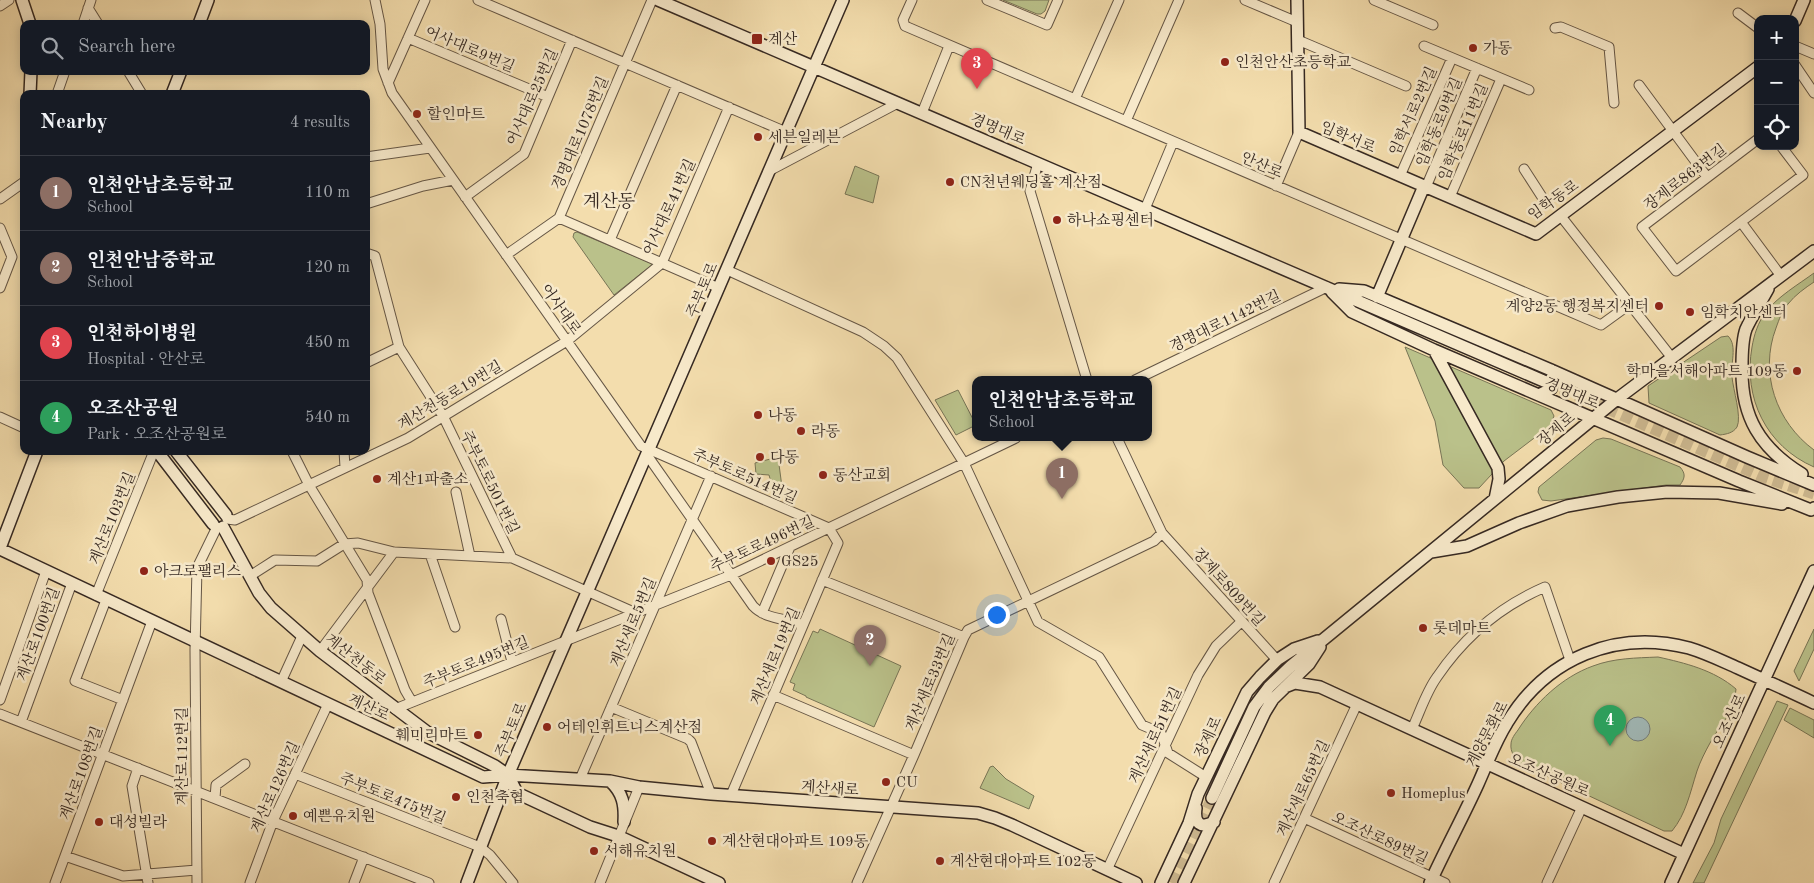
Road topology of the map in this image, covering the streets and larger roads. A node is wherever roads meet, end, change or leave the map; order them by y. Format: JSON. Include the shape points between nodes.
{"nodes":[{"id":1,"x":9,"y":0,"type":"edge"},
{"id":2,"x":22,"y":0,"type":"edge"},
{"id":3,"x":208,"y":0,"type":"edge"},
{"id":4,"x":376,"y":0,"type":"edge"},
{"id":5,"x":425,"y":0,"type":"edge"},
{"id":6,"x":478,"y":0,"type":"edge"},
{"id":7,"x":652,"y":0,"type":"edge"},
{"id":8,"x":843,"y":0,"type":"edge"},
{"id":9,"x":912,"y":0,"type":"edge"},
{"id":10,"x":987,"y":0,"type":"edge"},
{"id":11,"x":1058,"y":0,"type":"edge"},
{"id":12,"x":1119,"y":0,"type":"edge"},
{"id":13,"x":1179,"y":0,"type":"edge"},
{"id":14,"x":1245,"y":0,"type":"edge"},
{"id":15,"x":1297,"y":0,"type":"edge"},
{"id":16,"x":1374,"y":0,"type":"edge"},
{"id":17,"x":1804,"y":0,"type":"edge"},
{"id":18,"x":663,"y":1,"type":"edge"},
{"id":19,"x":90,"y":4,"type":"edge"},
{"id":20,"x":0,"y":6,"type":"edge"},
{"id":21,"x":1738,"y":13,"type":"dead end"},
{"id":22,"x":1798,"y":15,"type":"edge"},
{"id":23,"x":29,"y":20,"type":"edge"},
{"id":24,"x":84,"y":20,"type":"edge"},
{"id":25,"x":96,"y":20,"type":"edge"},
{"id":26,"x":200,"y":20,"type":"edge"},
{"id":27,"x":1297,"y":22,"type":"junction"},
{"id":28,"x":1433,"y":25,"type":"dead end"},
{"id":29,"x":1754,"y":25,"type":"edge"},
{"id":30,"x":1555,"y":28,"type":"dead end"},
{"id":31,"x":408,"y":38,"type":"junction"},
{"id":32,"x":572,"y":40,"type":"junction"},
{"id":33,"x":1298,"y":40,"type":"junction"},
{"id":34,"x":949,"y":46,"type":"junction"},
{"id":35,"x":1424,"y":46,"type":"dead end"},
{"id":36,"x":1799,"y":48,"type":"edge"},
{"id":37,"x":1814,"y":54,"type":"edge"},
{"id":38,"x":1452,"y":58,"type":"junction"},
{"id":39,"x":625,"y":63,"type":"junction"},
{"id":40,"x":813,"y":66,"type":"junction"},
{"id":41,"x":1476,"y":68,"type":"junction"},
{"id":42,"x":1754,"y":70,"type":"edge"},
{"id":43,"x":1799,"y":71,"type":"edge"},
{"id":44,"x":31,"y":75,"type":"edge"},
{"id":45,"x":64,"y":75,"type":"edge"},
{"id":46,"x":130,"y":75,"type":"edge"},
{"id":47,"x":179,"y":75,"type":"edge"},
{"id":48,"x":1501,"y":79,"type":"junction"},
{"id":49,"x":388,"y":84,"type":"junction"},
{"id":50,"x":677,"y":85,"type":"junction"},
{"id":51,"x":1639,"y":85,"type":"dead end"},
{"id":52,"x":1406,"y":86,"type":"dead end"},
{"id":53,"x":30,"y":90,"type":"edge"},
{"id":54,"x":58,"y":90,"type":"edge"},
{"id":55,"x":140,"y":90,"type":"edge"},
{"id":56,"x":174,"y":90,"type":"edge"},
{"id":57,"x":1529,"y":90,"type":"dead end"},
{"id":58,"x":1814,"y":93,"type":"edge"},
{"id":59,"x":548,"y":98,"type":"junction"},
{"id":60,"x":1075,"y":99,"type":"junction"},
{"id":61,"x":898,"y":102,"type":"junction"},
{"id":62,"x":1614,"y":103,"type":"dead end"},
{"id":63,"x":729,"y":108,"type":"junction"},
{"id":64,"x":922,"y":113,"type":"junction"},
{"id":65,"x":1126,"y":122,"type":"junction"},
{"id":66,"x":1673,"y":131,"type":"junction"},
{"id":67,"x":786,"y":132,"type":"junction"},
{"id":68,"x":1299,"y":132,"type":"junction"},
{"id":69,"x":1173,"y":142,"type":"junction"},
{"id":70,"x":1754,"y":142,"type":"edge"},
{"id":71,"x":430,"y":148,"type":"junction"},
{"id":72,"x":1785,"y":150,"type":"edge"},
{"id":73,"x":370,"y":156,"type":"edge"},
{"id":74,"x":1038,"y":163,"type":"junction"},
{"id":75,"x":1524,"y":169,"type":"dead end"},
{"id":76,"x":769,"y":171,"type":"junction"},
{"id":77,"x":1400,"y":176,"type":"junction"},
{"id":78,"x":1707,"y":176,"type":"junction"},
{"id":79,"x":453,"y":180,"type":"junction"},
{"id":80,"x":20,"y":185,"type":"edge"},
{"id":81,"x":1276,"y":186,"type":"junction"},
{"id":82,"x":1425,"y":186,"type":"junction"},
{"id":83,"x":465,"y":197,"type":"junction"},
{"id":84,"x":1450,"y":197,"type":"junction"},
{"id":85,"x":0,"y":199,"type":"edge"},
{"id":86,"x":1544,"y":200,"type":"dead end"},
{"id":87,"x":370,"y":203,"type":"edge"},
{"id":88,"x":1145,"y":209,"type":"junction"},
{"id":89,"x":1560,"y":215,"type":"junction"},
{"id":90,"x":559,"y":218,"type":"junction"},
{"id":91,"x":1741,"y":222,"type":"junction"},
{"id":92,"x":0,"y":228,"type":"edge"},
{"id":93,"x":610,"y":240,"type":"junction"},
{"id":94,"x":1401,"y":240,"type":"junction"},
{"id":95,"x":1814,"y":251,"type":"edge"},
{"id":96,"x":370,"y":254,"type":"edge"},
{"id":97,"x":506,"y":255,"type":"junction"},
{"id":98,"x":662,"y":263,"type":"junction"},
{"id":99,"x":727,"y":270,"type":"junction"},
{"id":100,"x":1781,"y":276,"type":"junction"},
{"id":101,"x":1770,"y":284,"type":"junction"},
{"id":102,"x":1327,"y":287,"type":"junction"},
{"id":103,"x":0,"y":288,"type":"edge"},
{"id":104,"x":719,"y":288,"type":"junction"},
{"id":105,"x":1377,"y":297,"type":"junction"},
{"id":106,"x":1630,"y":304,"type":"junction"},
{"id":107,"x":566,"y":341,"type":"junction"},
{"id":108,"x":399,"y":347,"type":"junction"},
{"id":109,"x":1434,"y":350,"type":"junction"},
{"id":110,"x":1672,"y":358,"type":"junction"},
{"id":111,"x":370,"y":361,"type":"edge"},
{"id":112,"x":1551,"y":370,"type":"junction"},
{"id":113,"x":1086,"y":376,"type":"edge"},
{"id":114,"x":1143,"y":376,"type":"edge"},
{"id":115,"x":1546,"y":382,"type":"tunnel mouth"},
{"id":116,"x":1539,"y":395,"type":"junction"},
{"id":117,"x":1617,"y":399,"type":"junction"},
{"id":118,"x":0,"y":416,"type":"edge"},
{"id":119,"x":443,"y":416,"type":"junction"},
{"id":120,"x":1594,"y":418,"type":"junction"},
{"id":121,"x":20,"y":426,"type":"edge"},
{"id":122,"x":1010,"y":441,"type":"edge"},
{"id":123,"x":1118,"y":441,"type":"edge"},
{"id":124,"x":648,"y":452,"type":"junction"},
{"id":125,"x":35,"y":455,"type":"edge"},
{"id":126,"x":154,"y":455,"type":"edge"},
{"id":127,"x":160,"y":455,"type":"edge"},
{"id":128,"x":178,"y":455,"type":"edge"},
{"id":129,"x":294,"y":455,"type":"edge"},
{"id":130,"x":344,"y":455,"type":"edge"},
{"id":131,"x":964,"y":463,"type":"junction"},
{"id":132,"x":345,"y":468,"type":"junction"},
{"id":133,"x":711,"y":476,"type":"junction"},
{"id":134,"x":1814,"y":483,"type":"edge"},
{"id":135,"x":309,"y":485,"type":"junction"},
{"id":136,"x":456,"y":492,"type":"dead end"},
{"id":137,"x":1495,"y":499,"type":"junction"},
{"id":138,"x":1812,"y":509,"type":"edge"},
{"id":139,"x":692,"y":520,"type":"junction"},
{"id":140,"x":221,"y":523,"type":"junction"},
{"id":141,"x":829,"y":528,"type":"junction"},
{"id":142,"x":1162,"y":532,"type":"junction"},
{"id":143,"x":344,"y":544,"type":"junction"},
{"id":144,"x":790,"y":547,"type":"junction"},
{"id":145,"x":0,"y":548,"type":"edge"},
{"id":146,"x":394,"y":552,"type":"junction"},
{"id":147,"x":1429,"y":553,"type":"junction"},
{"id":148,"x":430,"y":554,"type":"junction"},
{"id":149,"x":470,"y":556,"type":"junction"},
{"id":150,"x":512,"y":558,"type":"junction"},
{"id":151,"x":46,"y":571,"type":"junction"},
{"id":152,"x":1814,"y":571,"type":"edge"},
{"id":153,"x":731,"y":575,"type":"junction"},
{"id":154,"x":250,"y":576,"type":"junction"},
{"id":155,"x":822,"y":580,"type":"junction"},
{"id":156,"x":72,"y":584,"type":"junction"},
{"id":157,"x":367,"y":588,"type":"junction"},
{"id":158,"x":588,"y":591,"type":"junction"},
{"id":159,"x":101,"y":597,"type":"junction"},
{"id":160,"x":1029,"y":602,"type":"junction"},
{"id":161,"x":655,"y":605,"type":"junction"},
{"id":162,"x":636,"y":612,"type":"junction"},
{"id":163,"x":762,"y":613,"type":"junction"},
{"id":164,"x":501,"y":619,"type":"dead end"},
{"id":165,"x":152,"y":621,"type":"junction"},
{"id":166,"x":1242,"y":621,"type":"junction"},
{"id":167,"x":803,"y":625,"type":"junction"},
{"id":168,"x":455,"y":627,"type":"dead end"},
{"id":169,"x":302,"y":636,"type":"junction"},
{"id":170,"x":964,"y":637,"type":"junction"},
{"id":171,"x":1324,"y":639,"type":"junction"},
{"id":172,"x":567,"y":640,"type":"junction"},
{"id":173,"x":195,"y":642,"type":"junction"},
{"id":174,"x":320,"y":651,"type":"junction"},
{"id":175,"x":1277,"y":660,"type":"junction"},
{"id":176,"x":1570,"y":660,"type":"junction"},
{"id":177,"x":512,"y":662,"type":"junction"},
{"id":178,"x":1309,"y":664,"type":"junction"},
{"id":179,"x":1764,"y":680,"type":"junction"},
{"id":180,"x":281,"y":682,"type":"junction"},
{"id":181,"x":1285,"y":687,"type":"junction"},
{"id":182,"x":1320,"y":687,"type":"junction"},
{"id":183,"x":773,"y":695,"type":"junction"},
{"id":184,"x":0,"y":700,"type":"edge"},
{"id":185,"x":123,"y":700,"type":"junction"},
{"id":186,"x":412,"y":702,"type":"junction"},
{"id":187,"x":1814,"y":703,"type":"edge"},
{"id":188,"x":328,"y":704,"type":"junction"},
{"id":189,"x":1357,"y":704,"type":"junction"},
{"id":190,"x":611,"y":707,"type":"junction"},
{"id":191,"x":395,"y":708,"type":"junction"},
{"id":192,"x":0,"y":714,"type":"edge"},
{"id":193,"x":20,"y":722,"type":"junction"},
{"id":194,"x":1412,"y":729,"type":"junction"},
{"id":195,"x":1166,"y":744,"type":"junction"},
{"id":196,"x":103,"y":754,"type":"junction"},
{"id":197,"x":914,"y":755,"type":"junction"},
{"id":198,"x":245,"y":764,"type":"dead end"},
{"id":199,"x":1487,"y":764,"type":"junction"},
{"id":200,"x":138,"y":768,"type":"junction"},
{"id":201,"x":295,"y":774,"type":"junction"},
{"id":202,"x":508,"y":775,"type":"junction"},
{"id":203,"x":1206,"y":777,"type":"junction"},
{"id":204,"x":580,"y":779,"type":"junction"},
{"id":205,"x":610,"y":781,"type":"junction"},
{"id":206,"x":639,"y":787,"type":"junction"},
{"id":207,"x":196,"y":791,"type":"junction"},
{"id":208,"x":711,"y":794,"type":"junction"},
{"id":209,"x":1198,"y":794,"type":"junction"},
{"id":210,"x":730,"y":795,"type":"junction"},
{"id":211,"x":215,"y":798,"type":"junction"},
{"id":212,"x":1212,"y":798,"type":"tunnel mouth"},
{"id":213,"x":891,"y":807,"type":"junction"},
{"id":214,"x":1582,"y":807,"type":"junction"},
{"id":215,"x":1304,"y":818,"type":"junction"},
{"id":216,"x":273,"y":821,"type":"junction"},
{"id":217,"x":624,"y":822,"type":"junction"},
{"id":218,"x":1214,"y":822,"type":"junction"},
{"id":219,"x":618,"y":836,"type":"junction"},
{"id":220,"x":480,"y":847,"type":"junction"},
{"id":221,"x":1684,"y":854,"type":"junction"},
{"id":222,"x":66,"y":856,"type":"junction"},
{"id":223,"x":364,"y":857,"type":"junction"},
{"id":224,"x":197,"y":870,"type":"junction"},
{"id":225,"x":1108,"y":870,"type":"junction"},
{"id":226,"x":696,"y":878,"type":"edge"},
{"id":227,"x":147,"y":879,"type":"edge"},
{"id":228,"x":1431,"y":880,"type":"edge"},
{"id":229,"x":55,"y":883,"type":"edge"},
{"id":230,"x":197,"y":883,"type":"edge"},
{"id":231,"x":250,"y":883,"type":"edge"},
{"id":232,"x":354,"y":883,"type":"edge"},
{"id":233,"x":429,"y":883,"type":"edge"},
{"id":234,"x":466,"y":883,"type":"edge"},
{"id":235,"x":513,"y":883,"type":"edge"},
{"id":236,"x":600,"y":883,"type":"edge"},
{"id":237,"x":720,"y":883,"type":"edge"},
{"id":238,"x":857,"y":883,"type":"edge"},
{"id":239,"x":1136,"y":883,"type":"edge"},
{"id":240,"x":1161,"y":883,"type":"edge"},
{"id":241,"x":1184,"y":883,"type":"edge"},
{"id":242,"x":1274,"y":883,"type":"edge"},
{"id":243,"x":1445,"y":883,"type":"edge"},
{"id":244,"x":1547,"y":883,"type":"edge"},
{"id":245,"x":1670,"y":883,"type":"edge"}],
"edges":[{"from":1,"to":20,"type":"street"},
{"from":2,"to":23,"type":"street"},
{"from":3,"to":26,"type":"street"},
{"from":4,"to":49,"type":"street","name":"어사대로"},
{"from":5,"to":31,"type":"street"},
{"from":6,"to":32,"type":"street"},
{"from":7,"to":39,"type":"street","name":"경명대로1078번길"},
{"from":8,"to":40,"type":"street","name":"주부토로"},
{"from":9,"to":34,"type":"street","name":"안산로","via":[[903,20],[905,26]]},
{"from":10,"to":11,"type":"street","via":[[1047,25]]},
{"from":12,"to":60,"type":"street"},
{"from":13,"to":65,"type":"street"},
{"from":14,"to":27,"type":"street"},
{"from":15,"to":27,"type":"street","name":"임학서로"},
{"from":16,"to":28,"type":"street"},
{"from":17,"to":22,"type":"street"},
{"from":18,"to":40,"type":"street","name":"경명대로"},
{"from":19,"to":24,"type":"street"},
{"from":19,"to":25,"type":"street"},
{"from":21,"to":29,"type":"street"},
{"from":27,"to":33,"type":"street","name":"임학서로"},
{"from":30,"to":62,"type":"street","via":[[1609,47]]},
{"from":31,"to":49,"type":"street"},
{"from":31,"to":59,"type":"street","name":"어사대로9번길"},
{"from":32,"to":39,"type":"street"},
{"from":32,"to":59,"type":"street","name":"어사대로25번길"},
{"from":33,"to":52,"type":"street"},
{"from":33,"to":68,"type":"street","name":"임학서로"},
{"from":34,"to":60,"type":"street","name":"안산로"},
{"from":34,"to":64,"type":"street"},
{"from":35,"to":38,"type":"street"},
{"from":36,"to":37,"type":"street"},
{"from":38,"to":41,"type":"street"},
{"from":38,"to":77,"type":"street","name":"임학서로2번길"},
{"from":39,"to":50,"type":"street"},
{"from":39,"to":90,"type":"street","name":"경명대로1078번길"},
{"from":40,"to":61,"type":"street","name":"경명대로"},
{"from":40,"to":67,"type":"street","name":"주부토로"},
{"from":41,"to":48,"type":"street"},
{"from":41,"to":82,"type":"street","name":"임학동로9번길"},
{"from":42,"to":66,"type":"street","name":"임학동로"},
{"from":43,"to":58,"type":"street"},
{"from":44,"to":53,"type":"street"},
{"from":45,"to":54,"type":"street"},
{"from":46,"to":55,"type":"street"},
{"from":47,"to":56,"type":"street"},
{"from":48,"to":57,"type":"street"},
{"from":48,"to":84,"type":"street","name":"임학동로11번길"},
{"from":49,"to":71,"type":"street","name":"어사대로"},
{"from":50,"to":63,"type":"street"},
{"from":50,"to":93,"type":"street"},
{"from":51,"to":66,"type":"street"},
{"from":59,"to":83,"type":"street","name":"어사대로25번길","via":[[524,154]]},
{"from":60,"to":65,"type":"street","name":"안산로"},
{"from":61,"to":64,"type":"street","name":"경명대로"},
{"from":61,"to":76,"type":"street"},
{"from":63,"to":67,"type":"street"},
{"from":63,"to":98,"type":"street","name":"어사대로41번길"},
{"from":64,"to":74,"type":"street","name":"경명대로"},
{"from":65,"to":69,"type":"street","name":"안산로"},
{"from":66,"to":78,"type":"street"},
{"from":66,"to":89,"type":"street","name":"임학동로"},
{"from":67,"to":76,"type":"street","name":"주부토로"},
{"from":68,"to":77,"type":"street","name":"임학서로"},
{"from":68,"to":81,"type":"street"},
{"from":69,"to":81,"type":"street","name":"안산로"},
{"from":69,"to":88,"type":"street"},
{"from":70,"to":78,"type":"street","name":"장제로863번길"},
{"from":71,"to":73,"type":"street"},
{"from":71,"to":79,"type":"street","name":"어사대로"},
{"from":72,"to":91,"type":"street","name":"장제로863번길","via":[[1803,174]]},
{"from":74,"to":88,"type":"street","name":"경명대로"},
{"from":74,"to":113,"type":"street","via":[[1030,191]]},
{"from":75,"to":86,"type":"street"},
{"from":76,"to":99,"type":"street","name":"주부토로"},
{"from":77,"to":82,"type":"street","name":"임학서로"},
{"from":78,"to":91,"type":"street","name":"장제로863번길","via":[[1642,227],[1676,271]]},
{"from":79,"to":83,"type":"street","name":"어사대로"},
{"from":79,"to":87,"type":"street"},
{"from":80,"to":85,"type":"street"},
{"from":81,"to":94,"type":"street","name":"안산로"},
{"from":82,"to":84,"type":"street","name":"임학동로"},
{"from":82,"to":94,"type":"street"},
{"from":83,"to":97,"type":"street","name":"어사대로"},
{"from":84,"to":89,"type":"street","name":"임학동로","via":[[1536,234]]},
{"from":88,"to":102,"type":"street","name":"경명대로"},
{"from":89,"to":106,"type":"street"},
{"from":90,"to":93,"type":"street"},
{"from":90,"to":97,"type":"street"},
{"from":91,"to":100,"type":"street"},
{"from":92,"to":103,"type":"street","via":[[12,257]]},
{"from":93,"to":98,"type":"street"},
{"from":94,"to":105,"type":"street"},
{"from":94,"to":106,"type":"street","name":"안산로","via":[[1601,326]]},
{"from":95,"to":100,"type":"street","name":"장제로"},
{"from":96,"to":108,"type":"street","name":"주부토로501번길","via":[[375,256]]},
{"from":97,"to":107,"type":"street","name":"어사대로"},
{"from":98,"to":104,"type":"street"},
{"from":98,"to":107,"type":"street","name":"어사대로41번길"},
{"from":99,"to":104,"type":"street","name":"주부토로"},
{"from":99,"to":131,"type":"street","via":[[863,332],[884,346],[897,358]]},
{"from":100,"to":101,"type":"street","name":"장제로"},
{"from":101,"to":110,"type":"street","name":"장제로"},
{"from":101,"to":134,"type":"street","via":[[1746,331],[1741,382],[1745,402],[1753,427],[1764,443],[1780,460]]},
{"from":102,"to":105,"type":"street","name":"경명대로","via":[[1364,291]]},
{"from":102,"to":109,"type":"street","name":"경명대로","via":[[1352,312]]},
{"from":102,"to":114,"type":"street","name":"경명대로1142번길"},
{"from":102,"to":115,"type":"street","name":"경명대로"},
{"from":104,"to":124,"type":"street","name":"주부토로"},
{"from":105,"to":112,"type":"street","name":"경명대로"},
{"from":106,"to":110,"type":"street"},
{"from":107,"to":119,"type":"street","name":"계산천동로19번길"},
{"from":107,"to":124,"type":"street","name":"어사대로"},
{"from":108,"to":111,"type":"street"},
{"from":108,"to":119,"type":"street","name":"주부토로501번길"},
{"from":109,"to":116,"type":"street","name":"경명대로"},
{"from":109,"to":137,"type":"street","via":[[1498,468]]},
{"from":110,"to":117,"type":"street","name":"장제로"},
{"from":112,"to":116,"type":"street","via":[[1555,376],[1551,388]]},
{"from":112,"to":117,"type":"street","name":"경명대로"},
{"from":116,"to":120,"type":"street","name":"경명대로"},
{"from":117,"to":120,"type":"street","name":"장제로"},
{"from":117,"to":134,"type":"street","name":"경명대로"},
{"from":118,"to":121,"type":"street"},
{"from":119,"to":132,"type":"street","name":"계산천동로19번길","via":[[408,438]]},
{"from":119,"to":150,"type":"street","name":"주부토로501번길"},
{"from":120,"to":137,"type":"street","name":"장제로"},
{"from":120,"to":138,"type":"street","name":"경명대로","via":[[1738,481]]},
{"from":122,"to":131,"type":"street"},
{"from":123,"to":142,"type":"street","name":"장제로809번길"},
{"from":124,"to":133,"type":"street","name":"주부토로514번길"},
{"from":124,"to":139,"type":"street"},
{"from":124,"to":158,"type":"street","name":"주부토로"},
{"from":125,"to":145,"type":"street"},
{"from":126,"to":159,"type":"street","name":"계산로103번길"},
{"from":127,"to":140,"type":"street","name":"계산천동로"},
{"from":128,"to":140,"type":"street","name":"계산천동로"},
{"from":129,"to":135,"type":"street"},
{"from":130,"to":132,"type":"street"},
{"from":131,"to":141,"type":"street","name":"주부토로496번길"},
{"from":131,"to":160,"type":"street"},
{"from":132,"to":135,"type":"street","name":"계산천동로19번길"},
{"from":133,"to":139,"type":"street","name":"계산새로5번길"},
{"from":133,"to":141,"type":"street","name":"주부토로514번길"},
{"from":135,"to":140,"type":"street","name":"계산천동로19번길","via":[[235,520]]},
{"from":135,"to":143,"type":"street"},
{"from":136,"to":149,"type":"street"},
{"from":137,"to":147,"type":"street","name":"장제로"},
{"from":138,"to":147,"type":"street","via":[[1719,493],[1667,492],[1618,497],[1567,506],[1467,546]]},
{"from":139,"to":153,"type":"street"},
{"from":139,"to":161,"type":"street","name":"계산새로5번길"},
{"from":140,"to":154,"type":"street","name":"계산천동로"},
{"from":140,"to":173,"type":"street","name":"계산로112번길","via":[[197,568]]},
{"from":141,"to":144,"type":"street","name":"주부토로496번길"},
{"from":141,"to":155,"type":"street","name":"계산새로19번길","via":[[838,544]]},
{"from":142,"to":160,"type":"street","name":"계산새로33번길","via":[[1154,541]]},
{"from":142,"to":166,"type":"street","name":"장제로809번길"},
{"from":143,"to":146,"type":"street","via":[[358,543]]},
{"from":143,"to":154,"type":"street","via":[[322,559],[275,560]]},
{"from":143,"to":157,"type":"street","via":[[367,580]]},
{"from":144,"to":153,"type":"street","name":"주부토로496번길"},
{"from":144,"to":163,"type":"street"},
{"from":145,"to":151,"type":"street","name":"계산로"},
{"from":146,"to":148,"type":"street"},
{"from":146,"to":157,"type":"street"},
{"from":147,"to":171,"type":"street","name":"장제로"},
{"from":148,"to":149,"type":"street"},
{"from":148,"to":168,"type":"street"},
{"from":149,"to":150,"type":"street"},
{"from":150,"to":158,"type":"street","name":"주부토로501번길"},
{"from":151,"to":156,"type":"street","name":"계산로"},
{"from":151,"to":184,"type":"street"},
{"from":152,"to":179,"type":"street","name":"오조산로"},
{"from":153,"to":161,"type":"street","name":"주부토로496번길"},
{"from":153,"to":163,"type":"street","via":[[753,606]]},
{"from":154,"to":169,"type":"street","name":"계산천동로","via":[[264,601]]},
{"from":155,"to":167,"type":"street","name":"계산새로19번길"},
{"from":155,"to":170,"type":"street"},
{"from":156,"to":159,"type":"street","name":"계산로"},
{"from":156,"to":193,"type":"street","name":"계산로100번길"},
{"from":157,"to":174,"type":"street"},
{"from":157,"to":186,"type":"street"},
{"from":158,"to":162,"type":"street"},
{"from":158,"to":172,"type":"street","name":"주부토로"},
{"from":159,"to":165,"type":"street","name":"계산로"},
{"from":159,"to":185,"type":"street","name":"계산로103번길","via":[[75,681]]},
{"from":160,"to":170,"type":"street","name":"계산새로33번길","via":[[968,630]]},
{"from":160,"to":195,"type":"street","via":[[1038,622],[1099,657],[1142,726],[1161,734]]},
{"from":161,"to":162,"type":"street","name":"주부토로496번길"},
{"from":161,"to":190,"type":"street","name":"계산새로5번길"},
{"from":162,"to":172,"type":"street","name":"주부토로496번길"},
{"from":163,"to":167,"type":"street"},
{"from":164,"to":177,"type":"street"},
{"from":165,"to":173,"type":"street","name":"계산로"},
{"from":165,"to":185,"type":"street","name":"계산로108번길"},
{"from":166,"to":175,"type":"street","name":"장제로809번길"},
{"from":166,"to":195,"type":"street","name":"계산새로51번길","via":[[1206,659]]},
{"from":167,"to":183,"type":"street","name":"계산새로19번길"},
{"from":169,"to":174,"type":"street","name":"계산천동로"},
{"from":169,"to":180,"type":"street"},
{"from":170,"to":197,"type":"street","name":"계산새로33번길"},
{"from":171,"to":175,"type":"street","name":"장제로","via":[[1294,648]]},
{"from":171,"to":178,"type":"street","name":"장제로"},
{"from":171,"to":212,"type":"street","name":"장제로","via":[[1290,666],[1254,707]]},
{"from":172,"to":177,"type":"street","name":"주부토로495번길"},
{"from":172,"to":202,"type":"street","name":"주부토로"},
{"from":173,"to":180,"type":"street","name":"계산로"},
{"from":173,"to":207,"type":"street","name":"계산로112번길"},
{"from":174,"to":191,"type":"street","name":"계산천동로"},
{"from":175,"to":203,"type":"street","name":"장제로","via":[[1248,692]]},
{"from":176,"to":179,"type":"street","name":"계양문화로","via":[[1611,645],[1663,643],[1690,648]]},
{"from":176,"to":194,"type":"street","via":[[1545,587],[1505,608],[1474,633],[1436,678]]},
{"from":176,"to":199,"type":"street","name":"계양문화로","via":[[1524,698],[1506,723]]},
{"from":177,"to":186,"type":"street","name":"주부토로495번길"},
{"from":178,"to":181,"type":"street","name":"장제로"},
{"from":178,"to":182,"type":"street","via":[[1310,673]]},
{"from":179,"to":187,"type":"street","name":"계양문화로"},
{"from":179,"to":221,"type":"street","name":"오조산로"},
{"from":180,"to":188,"type":"street","name":"계산로"},
{"from":181,"to":182,"type":"street","name":"오조산공원로","via":[[1295,683]]},
{"from":181,"to":218,"type":"street","name":"장제로","via":[[1265,712]]},
{"from":182,"to":189,"type":"street","name":"오조산공원로"},
{"from":183,"to":197,"type":"street"},
{"from":183,"to":210,"type":"street","name":"계산새로19번길"},
{"from":185,"to":196,"type":"street","name":"계산로108번길"},
{"from":186,"to":191,"type":"street","name":"주부토로495번길"},
{"from":188,"to":201,"type":"street","name":"계산로126번길"},
{"from":188,"to":202,"type":"street","name":"계산로","via":[[483,777]]},
{"from":189,"to":194,"type":"street","name":"오조산공원로"},
{"from":189,"to":215,"type":"street","name":"계산새로65번길"},
{"from":190,"to":204,"type":"street","name":"계산새로5번길"},
{"from":190,"to":208,"type":"street","via":[[691,742]]},
{"from":191,"to":202,"type":"street","name":"계산천동로","via":[[427,732]]},
{"from":192,"to":193,"type":"street"},
{"from":193,"to":196,"type":"street"},
{"from":194,"to":199,"type":"street","name":"오조산공원로"},
{"from":195,"to":203,"type":"street","via":[[1168,753]]},
{"from":195,"to":225,"type":"street","name":"계산새로51번길"},
{"from":196,"to":200,"type":"street"},
{"from":196,"to":222,"type":"street","name":"계산로108번길"},
{"from":197,"to":213,"type":"street","name":"계산새로33번길"},
{"from":198,"to":211,"type":"street","via":[[216,785]]},
{"from":199,"to":214,"type":"street","name":"오조산공원로"},
{"from":199,"to":228,"type":"street","name":"계양문화로"},
{"from":200,"to":207,"type":"street"},
{"from":200,"to":227,"type":"street","via":[[132,786]]},
{"from":201,"to":216,"type":"street","name":"계산로126번길"},
{"from":201,"to":220,"type":"street","name":"주부토로475번길"},
{"from":202,"to":204,"type":"street","name":"계산새로"},
{"from":202,"to":219,"type":"street","via":[[517,793],[590,827]]},
{"from":202,"to":220,"type":"street","name":"주부토로"},
{"from":203,"to":209,"type":"street","name":"장제로"},
{"from":204,"to":205,"type":"street","name":"계산새로"},
{"from":205,"to":206,"type":"street","name":"계산새로"},
{"from":205,"to":217,"type":"street","via":[[623,798]]},
{"from":206,"to":208,"type":"street","name":"계산새로"},
{"from":206,"to":217,"type":"street"},
{"from":207,"to":211,"type":"street"},
{"from":207,"to":224,"type":"street","name":"계산로112번길"},
{"from":208,"to":210,"type":"street","name":"계산새로"},
{"from":209,"to":218,"type":"street","via":[[1195,818],[1202,825]]},
{"from":209,"to":240,"type":"street","name":"장제로","via":[[1189,824]]},
{"from":210,"to":213,"type":"street","name":"계산새로"},
{"from":211,"to":216,"type":"street"},
{"from":213,"to":225,"type":"street","name":"계산새로","via":[[995,818]]},
{"from":213,"to":238,"type":"street","name":"계산새로33번길"},
{"from":214,"to":221,"type":"street","name":"오조산공원로"},
{"from":214,"to":244,"type":"street"},
{"from":215,"to":228,"type":"street","name":"오조산로89번길"},
{"from":215,"to":242,"type":"street","name":"계산새로65번길"},
{"from":216,"to":223,"type":"street"},
{"from":216,"to":231,"type":"street","name":"계산로126번길"},
{"from":217,"to":219,"type":"street"},
{"from":218,"to":241,"type":"street","name":"장제로"},
{"from":219,"to":226,"type":"street"},
{"from":219,"to":236,"type":"street"},
{"from":220,"to":234,"type":"street","name":"주부토로"},
{"from":220,"to":235,"type":"street"},
{"from":221,"to":245,"type":"street","name":"오조산로"},
{"from":222,"to":227,"type":"street","via":[[123,876]]},
{"from":222,"to":229,"type":"street","name":"계산로108번길"},
{"from":223,"to":232,"type":"street"},
{"from":223,"to":233,"type":"street"},
{"from":224,"to":227,"type":"street"},
{"from":224,"to":230,"type":"street","name":"계산로112번길"},
{"from":225,"to":239,"type":"street","name":"계산새로"},
{"from":226,"to":237,"type":"street"},
{"from":228,"to":243,"type":"street","name":"오조산로89번길"}]}
